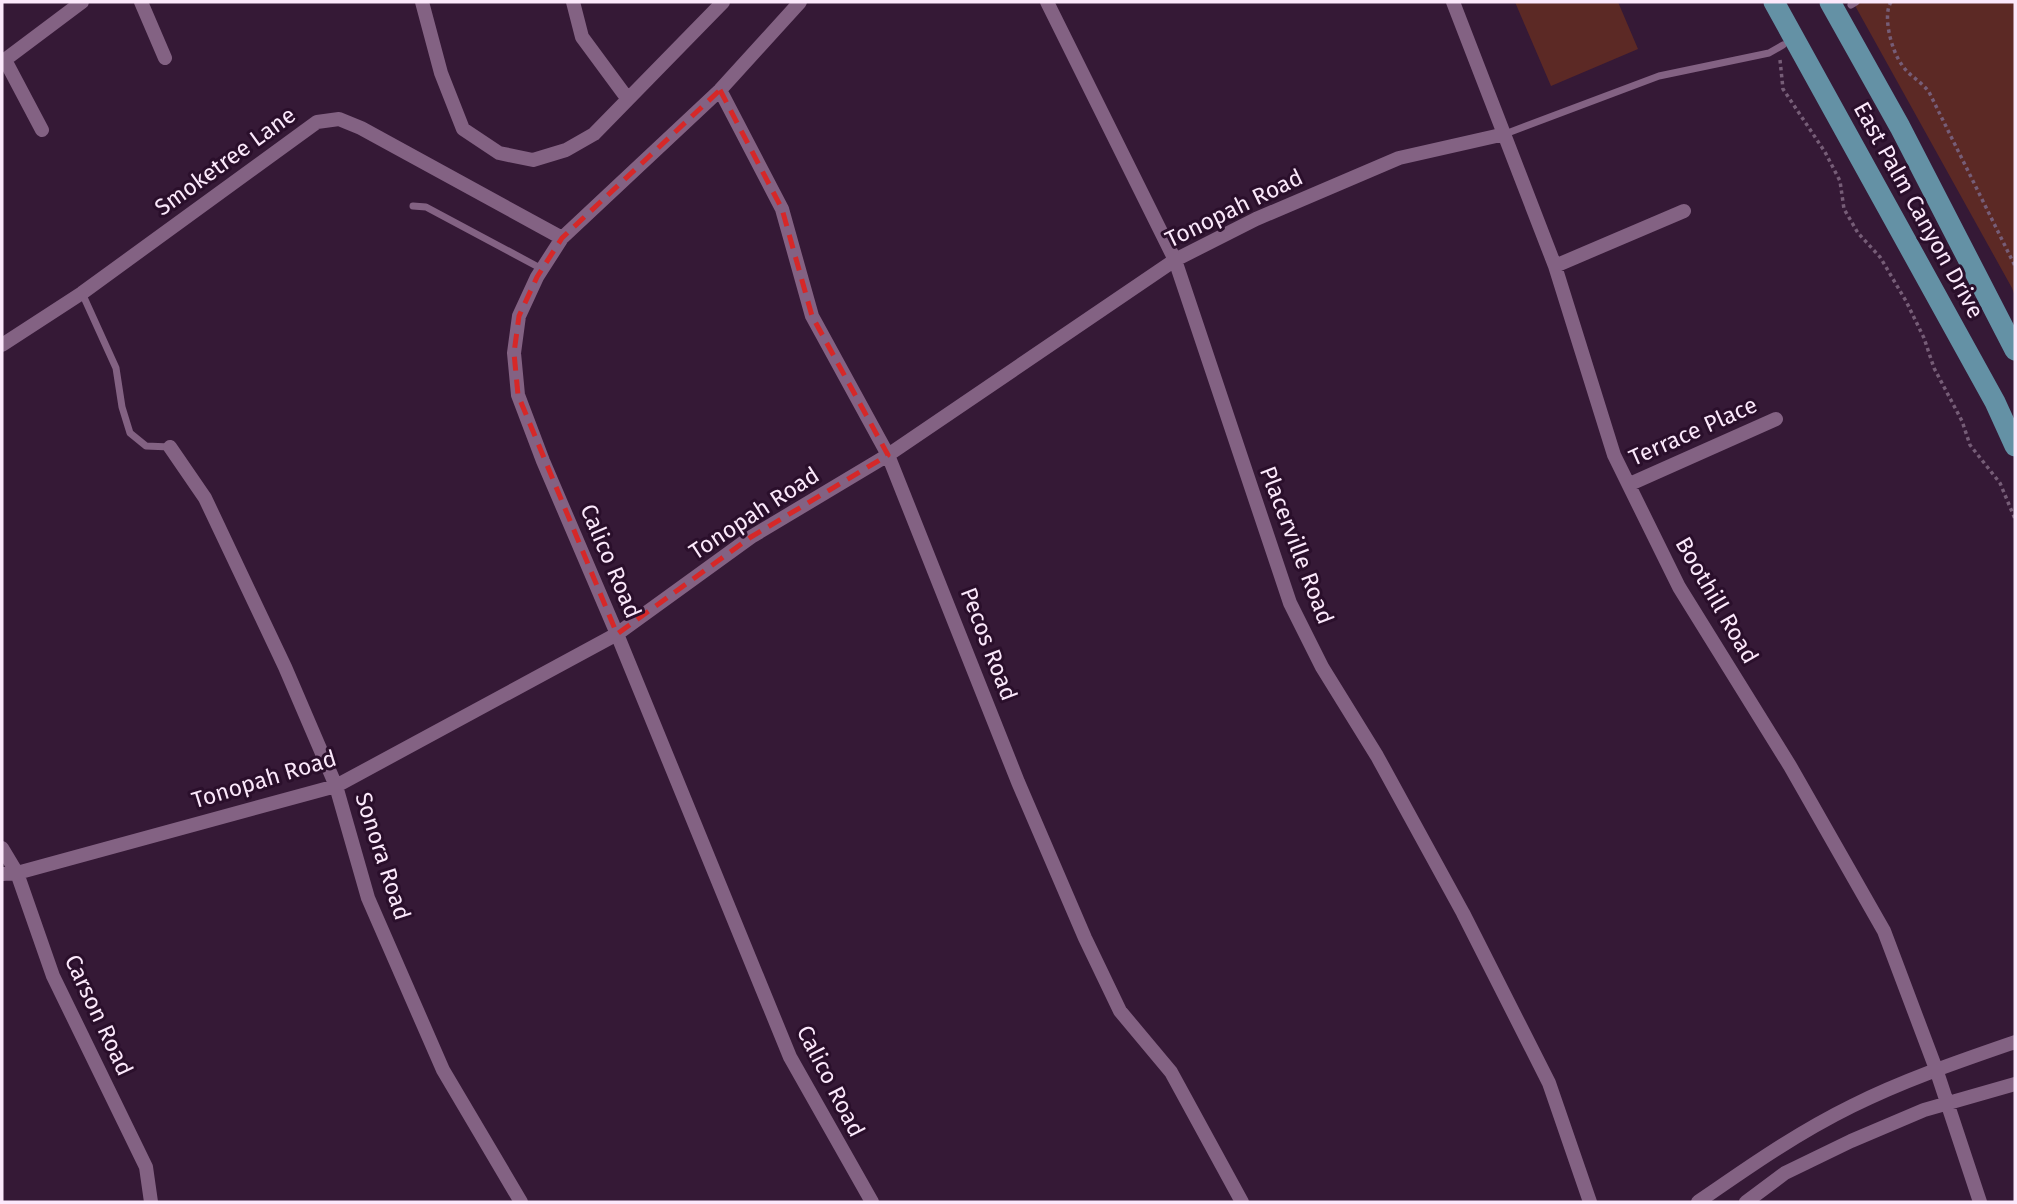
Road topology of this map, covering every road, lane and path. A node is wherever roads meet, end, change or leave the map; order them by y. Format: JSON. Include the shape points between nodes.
{"nodes":[{"id":1,"x":82,"y":2,"type":"edge"},
{"id":2,"x":141,"y":2,"type":"edge"},
{"id":3,"x":422,"y":2,"type":"edge"},
{"id":4,"x":573,"y":2,"type":"edge"},
{"id":5,"x":723,"y":2,"type":"edge"},
{"id":6,"x":800,"y":2,"type":"edge"},
{"id":7,"x":1047,"y":2,"type":"edge"},
{"id":8,"x":1453,"y":2,"type":"edge"},
{"id":9,"x":1774,"y":2,"type":"edge"},
{"id":10,"x":1891,"y":2,"type":"edge"},
{"id":11,"x":1846,"y":3,"type":"edge"},
{"id":12,"x":1782,"y":48,"type":"joint"},
{"id":13,"x":165,"y":58,"type":"dead end"},
{"id":14,"x":3,"y":61,"type":"edge"},
{"id":15,"x":720,"y":90,"type":"junction"},
{"id":16,"x":627,"y":98,"type":"junction"},
{"id":17,"x":42,"y":130,"type":"dead end"},
{"id":18,"x":1505,"y":134,"type":"junction"},
{"id":19,"x":413,"y":206,"type":"dead end"},
{"id":20,"x":1685,"y":211,"type":"dead end"},
{"id":21,"x":562,"y":238,"type":"junction"},
{"id":22,"x":1175,"y":260,"type":"junction"},
{"id":23,"x":1555,"y":266,"type":"junction"},
{"id":24,"x":2015,"y":266,"type":"edge"},
{"id":25,"x":542,"y":270,"type":"junction"},
{"id":26,"x":82,"y":293,"type":"junction"},
{"id":27,"x":2,"y":345,"type":"edge"},
{"id":28,"x":2015,"y":350,"type":"edge"},
{"id":29,"x":1776,"y":419,"type":"dead end"},
{"id":30,"x":2015,"y":446,"type":"edge"},
{"id":31,"x":170,"y":447,"type":"joint"},
{"id":32,"x":888,"y":456,"type":"junction"},
{"id":33,"x":1630,"y":484,"type":"junction"},
{"id":34,"x":2015,"y":519,"type":"edge"},
{"id":35,"x":617,"y":634,"type":"junction"},
{"id":36,"x":337,"y":786,"type":"junction"},
{"id":37,"x":2,"y":848,"type":"edge"},
{"id":38,"x":9,"y":873,"type":"edge"},
{"id":39,"x":2015,"y":1042,"type":"edge"},
{"id":40,"x":1936,"y":1069,"type":"junction"},
{"id":41,"x":2015,"y":1084,"type":"edge"},
{"id":42,"x":1948,"y":1104,"type":"junction"},
{"id":43,"x":151,"y":1202,"type":"edge"},
{"id":44,"x":521,"y":1202,"type":"edge"},
{"id":45,"x":872,"y":1202,"type":"edge"},
{"id":46,"x":1242,"y":1202,"type":"edge"},
{"id":47,"x":1590,"y":1202,"type":"edge"},
{"id":48,"x":1698,"y":1202,"type":"edge"},
{"id":49,"x":1746,"y":1202,"type":"edge"},
{"id":50,"x":1980,"y":1202,"type":"edge"}],
"edges":[{"from":1,"to":14,"type":"street"},
{"from":2,"to":13,"type":"street"},
{"from":3,"to":16,"type":"street","via":[[441,73],[463,129],[499,153],[533,160],[566,150],[594,134]]},
{"from":4,"to":16,"type":"street","via":[[582,37]]},
{"from":5,"to":16,"type":"street"},
{"from":6,"to":15,"type":"street","name":"Calico Road"},
{"from":7,"to":22,"type":"street","name":"Placerville Road"},
{"from":8,"to":18,"type":"street","name":"Boothill Road"},
{"from":9,"to":30,"type":"main road","name":"East Palm Canyon Drive","via":[[1996,402]]},
{"from":10,"to":24,"type":"path","via":[[1886,20],[1900,64],[1929,92]]},
{"from":11,"to":28,"type":"main road","name":"East Palm Canyon Drive","via":[[1900,127]]},
{"from":12,"to":18,"type":"lane","via":[[1659,76]]},
{"from":12,"to":34,"type":"path","via":[[1783,89],[1840,181],[1844,209],[1906,301],[1970,444],[2000,483]]},
{"from":14,"to":17,"type":"street"},
{"from":15,"to":21,"type":"street","name":"Calico Road"},
{"from":15,"to":32,"type":"street","name":"Pecos Road","via":[[782,209],[812,316]]},
{"from":18,"to":22,"type":"street","name":"Tonopah Road","via":[[1399,158],[1256,219]]},
{"from":18,"to":23,"type":"street","name":"Boothill Road"},
{"from":19,"to":25,"type":"lane","via":[[426,207]]},
{"from":20,"to":23,"type":"street"},
{"from":21,"to":25,"type":"street","name":"Calico Road"},
{"from":21,"to":26,"type":"street","name":"Smoketree Lane","via":[[339,119],[317,122]]},
{"from":22,"to":32,"type":"street","name":"Tonopah Road"},
{"from":22,"to":47,"type":"street","name":"Placerville Road","via":[[1290,603],[1463,913],[1543,1071]]},
{"from":23,"to":33,"type":"street","name":"Boothill Road","via":[[1614,455]]},
{"from":25,"to":35,"type":"street","name":"Calico Road","via":[[519,316],[514,353],[518,395]]},
{"from":26,"to":27,"type":"street","name":"Smoketree Lane"},
{"from":26,"to":31,"type":"lane","via":[[117,368],[121,407],[130,433],[146,446]]},
{"from":29,"to":33,"type":"street","name":"Terrace Place"},
{"from":31,"to":36,"type":"street","name":"Sonora Road","via":[[205,498]]},
{"from":32,"to":35,"type":"street","name":"Tonopah Road","via":[[751,537]]},
{"from":32,"to":46,"type":"street","name":"Pecos Road","via":[[1018,782],[1091,950],[1120,1011],[1171,1072]]},
{"from":33,"to":40,"type":"street","name":"Boothill Road","via":[[1679,587],[1790,766],[1884,931]]},
{"from":35,"to":36,"type":"street","name":"Tonopah Road"},
{"from":35,"to":45,"type":"street","name":"Calico Road","via":[[790,1057]]},
{"from":36,"to":38,"type":"street","name":"Tonopah Road"},
{"from":36,"to":44,"type":"street","name":"Sonora Road","via":[[369,898],[443,1070]]},
{"from":37,"to":38,"type":"street","name":"Carson Road"},
{"from":38,"to":43,"type":"street","name":"Carson Road","via":[[52,976],[146,1167]]},
{"from":39,"to":40,"type":"street"},
{"from":40,"to":42,"type":"street","name":"Boothill Road"},
{"from":40,"to":48,"type":"street","via":[[1851,1107],[1764,1156]]},
{"from":41,"to":42,"type":"street"},
{"from":42,"to":49,"type":"street","via":[[1875,1131],[1785,1173]]},
{"from":42,"to":50,"type":"street","name":"Boothill Road"}]}
